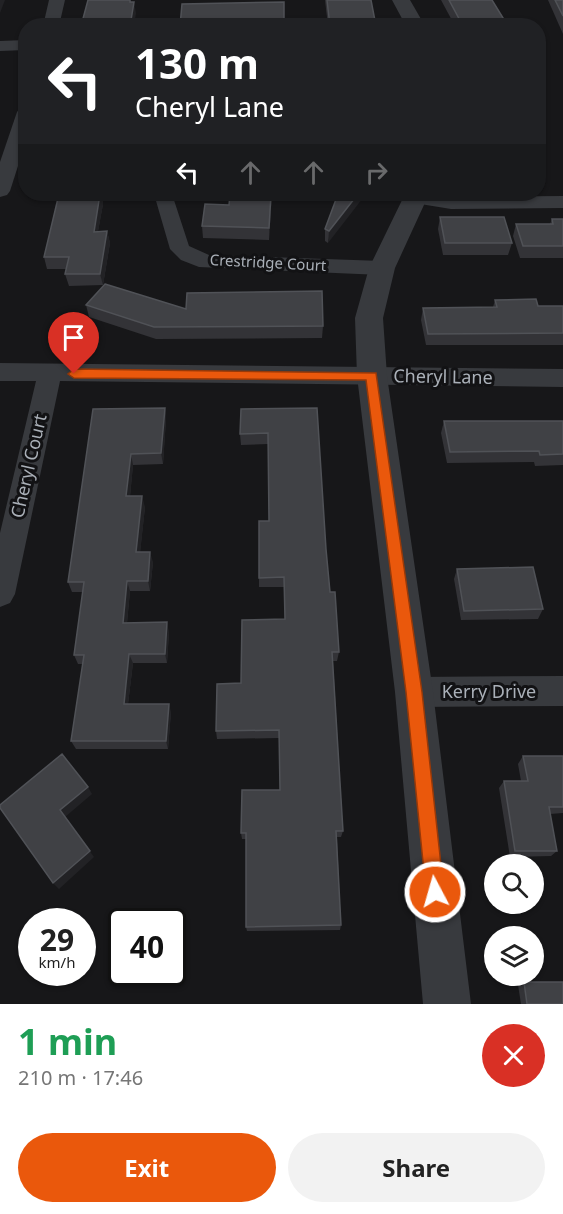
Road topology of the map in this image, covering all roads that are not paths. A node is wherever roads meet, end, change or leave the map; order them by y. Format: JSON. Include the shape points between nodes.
{"nodes":[{"id":1,"x":57,"y":0,"type":"edge"},
{"id":2,"x":401,"y":0,"type":"edge"},
{"id":3,"x":53,"y":18,"type":"edge"},
{"id":4,"x":411,"y":18,"type":"edge"},
{"id":5,"x":18,"y":45,"type":"edge"},
{"id":6,"x":0,"y":46,"type":"edge"},
{"id":7,"x":18,"y":136,"type":"edge"},
{"id":8,"x":0,"y":191,"type":"edge"},
{"id":9,"x":165,"y":201,"type":"edge"},
{"id":10,"x":414,"y":201,"type":"edge"},
{"id":11,"x":441,"y":201,"type":"edge"},
{"id":12,"x":563,"y":202,"type":"edge"},
{"id":13,"x":382,"y":268,"type":"junction"},
{"id":14,"x":0,"y":372,"type":"edge"},
{"id":15,"x":50,"y":374,"type":"junction"},
{"id":16,"x":372,"y":376,"type":"junction"},
{"id":17,"x":563,"y":378,"type":"edge"},
{"id":18,"x":0,"y":594,"type":"edge"},
{"id":19,"x":563,"y":691,"type":"edge"},
{"id":20,"x":414,"y":692,"type":"junction"},
{"id":21,"x":447,"y":1004,"type":"edge"}],
"edges":[{"from":1,"to":3,"type":"street"},
{"from":2,"to":4,"type":"street"},
{"from":5,"to":6,"type":"street"},
{"from":7,"to":8,"type":"street"},
{"from":9,"to":13,"type":"street","name":"Crestridge Court","via":[[180,249],[207,262]]},
{"from":10,"to":13,"type":"street"},
{"from":11,"to":12,"type":"street"},
{"from":13,"to":16,"type":"street","via":[[369,318]]},
{"from":14,"to":15,"type":"street","name":"Cheryl Lane"},
{"from":15,"to":16,"type":"street","name":"Cheryl Lane"},
{"from":15,"to":18,"type":"street","name":"Cheryl Court"},
{"from":16,"to":17,"type":"street","name":"Cheryl Lane"},
{"from":16,"to":20,"type":"street"},
{"from":19,"to":20,"type":"street","name":"Kerry Drive"},
{"from":20,"to":21,"type":"street"}]}
